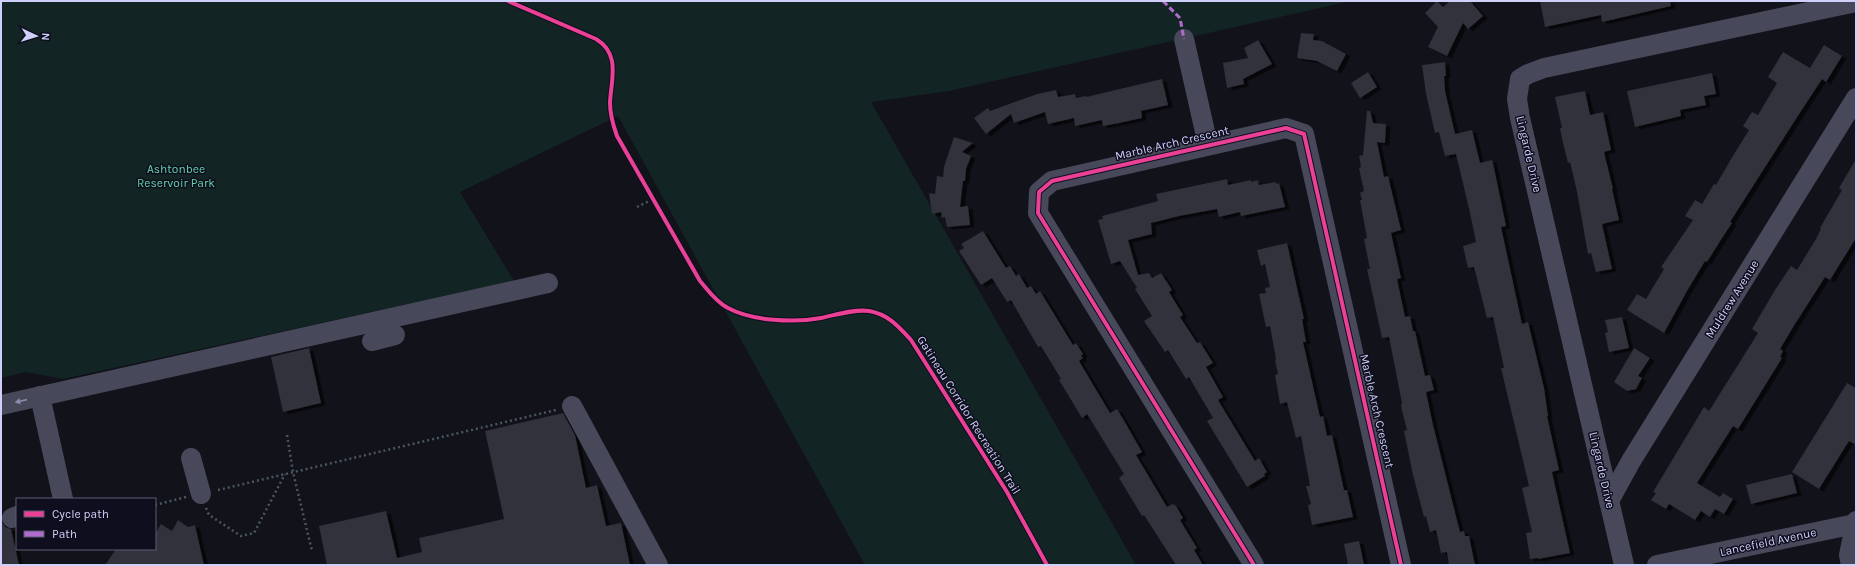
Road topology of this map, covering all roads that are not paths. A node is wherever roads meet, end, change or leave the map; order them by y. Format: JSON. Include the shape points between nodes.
{"nodes":[{"id":1,"x":1856,"y":2,"type":"edge"},
{"id":2,"x":1789,"y":8,"type":"edge"},
{"id":3,"x":1184,"y":39,"type":"dead end"},
{"id":4,"x":1856,"y":98,"type":"edge"},
{"id":5,"x":1208,"y":145,"type":"junction"},
{"id":6,"x":548,"y":283,"type":"dead end"},
{"id":7,"x":40,"y":396,"type":"junction"},
{"id":8,"x":1,"y":405,"type":"edge"},
{"id":9,"x":572,"y":406,"type":"road end"},
{"id":10,"x":191,"y":458,"type":"dead end"},
{"id":11,"x":201,"y":494,"type":"road end"},
{"id":12,"x":63,"y":498,"type":"edge"},
{"id":13,"x":1609,"y":501,"type":"junction"},
{"id":14,"x":1855,"y":522,"type":"edge"},
{"id":15,"x":658,"y":565,"type":"edge"},
{"id":16,"x":1254,"y":565,"type":"edge"},
{"id":17,"x":1401,"y":565,"type":"edge"},
{"id":18,"x":1624,"y":565,"type":"edge"},
{"id":19,"x":1657,"y":565,"type":"edge"},
{"id":20,"x":1851,"y":565,"type":"edge"}],
"edges":[{"from":1,"to":2,"type":"street","name":"Lingarde Drive"},
{"from":2,"to":13,"type":"street","name":"Lingarde Drive","via":[[1544,68],[1520,79],[1517,100],[1520,118]]},
{"from":3,"to":5,"type":"street","name":"Marble Arch Crescent"},
{"from":4,"to":13,"type":"street","name":"Muldrew Avenue"},
{"from":5,"to":16,"type":"street","name":"Marble Arch Crescent","via":[[1052,181],[1040,192],[1038,213]]},
{"from":5,"to":17,"type":"street","name":"Marble Arch Crescent","via":[[1286,128],[1304,134]]},
{"from":6,"to":7,"type":"street","via":[[370,332]]},
{"from":7,"to":8,"type":"street","one_way":true},
{"from":7,"to":12,"type":"street"},
{"from":9,"to":15,"type":"street"},
{"from":10,"to":11,"type":"street"},
{"from":13,"to":18,"type":"street","name":"Lingarde Drive"},
{"from":14,"to":19,"type":"street","name":"Lancefield Avenue"},
{"from":14,"to":20,"type":"street","via":[[1849,555]]}]}
